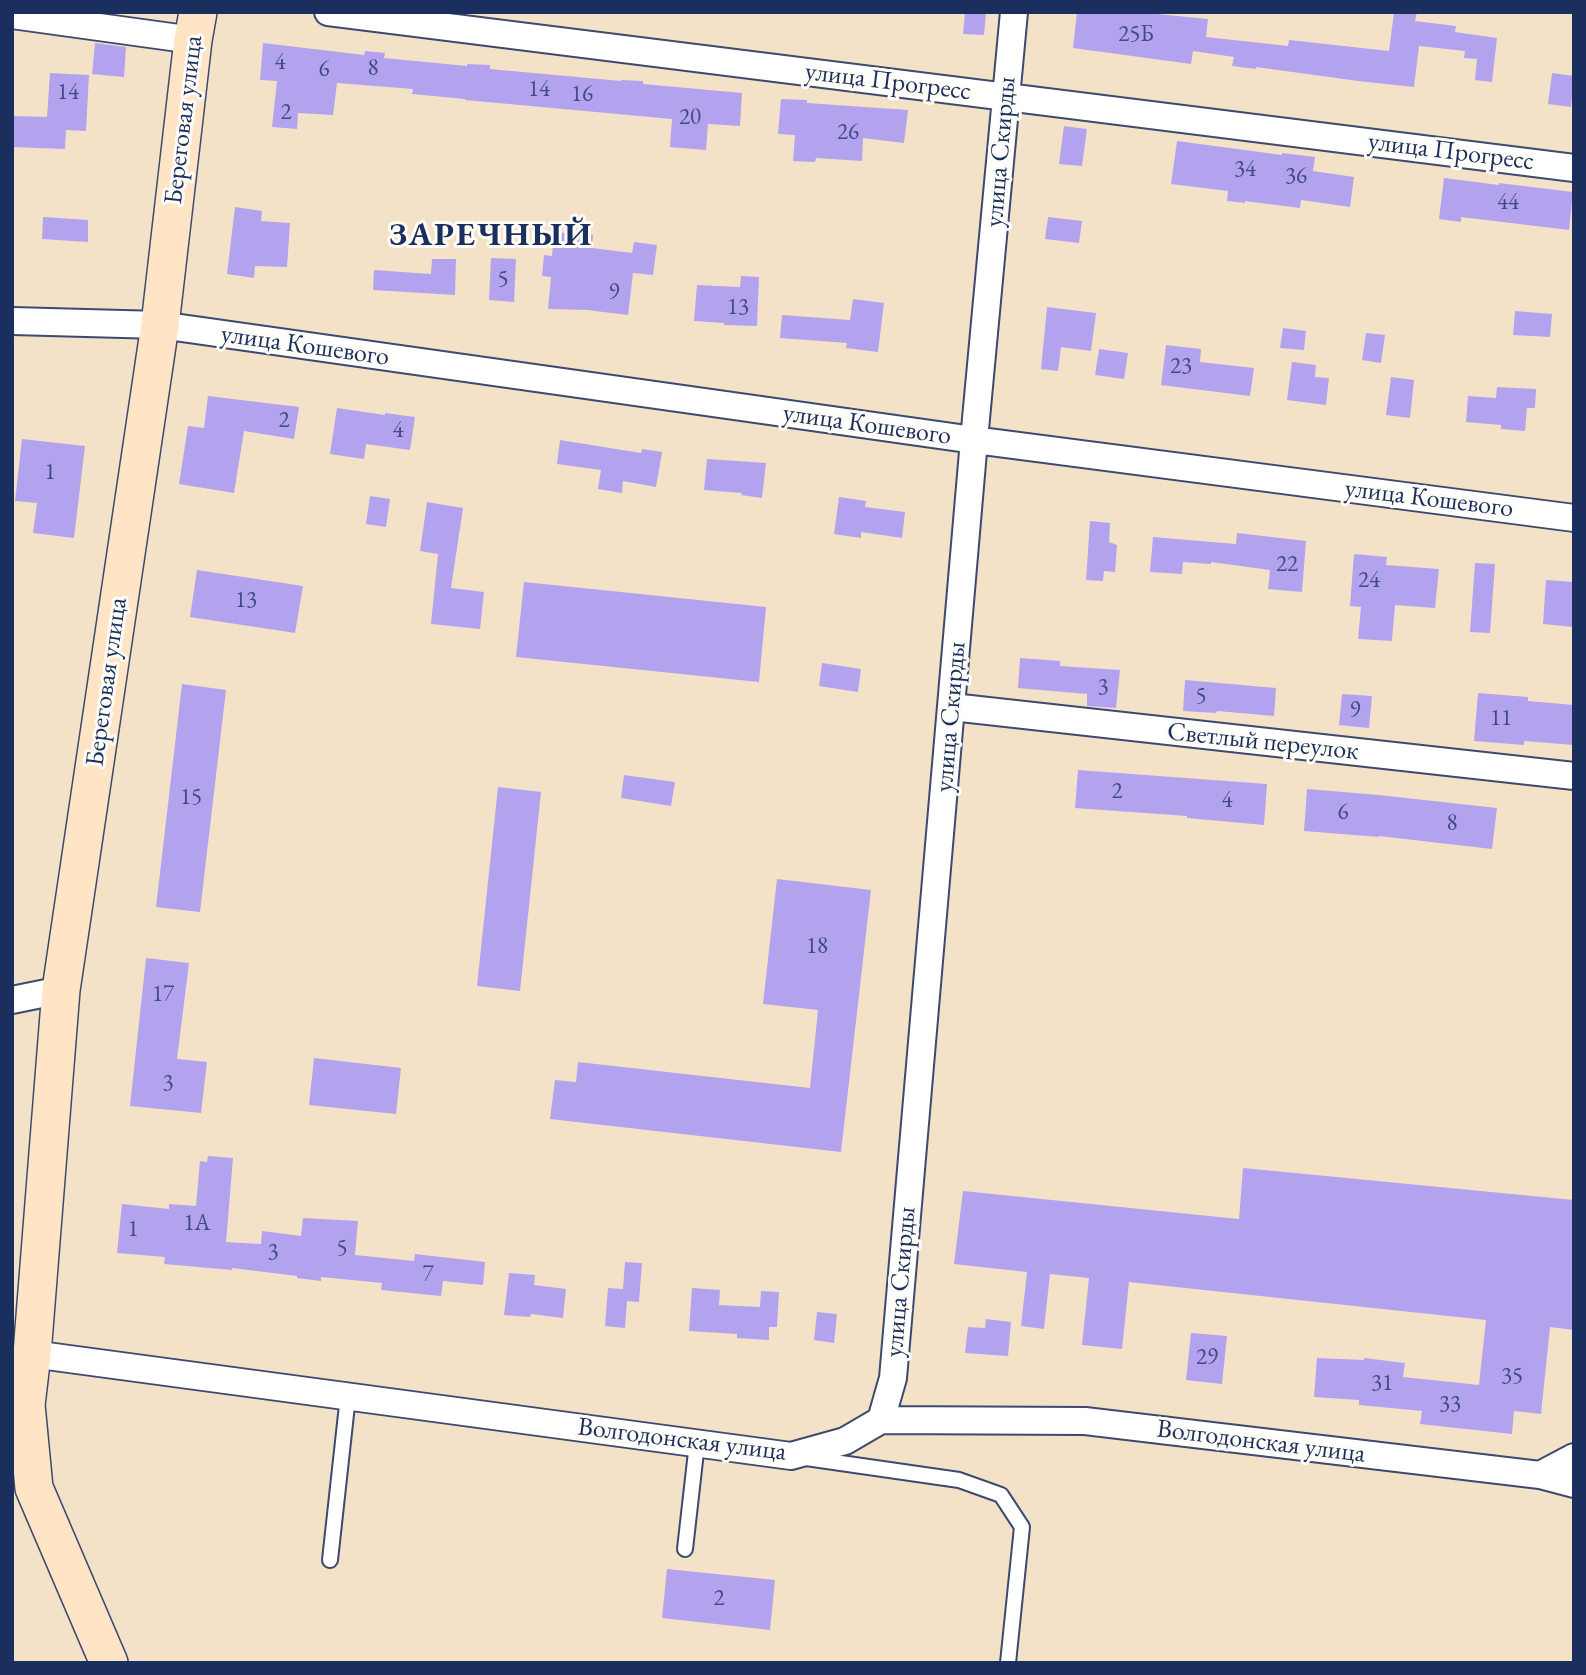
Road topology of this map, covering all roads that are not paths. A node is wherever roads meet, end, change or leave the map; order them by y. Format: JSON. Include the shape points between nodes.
{"nodes":[{"id":1,"x":328,"y":12,"type":"edge"},
{"id":2,"x":1014,"y":12,"type":"edge"},
{"id":3,"x":12,"y":15,"type":"edge"},
{"id":4,"x":195,"y":26,"type":"edge"},
{"id":5,"x":1006,"y":96,"type":"junction"},
{"id":6,"x":1574,"y":168,"type":"edge"},
{"id":7,"x":12,"y":321,"type":"edge"},
{"id":8,"x":160,"y":325,"type":"junction"},
{"id":9,"x":974,"y":440,"type":"junction"},
{"id":10,"x":1574,"y":518,"type":"edge"},
{"id":11,"x":952,"y":708,"type":"junction"},
{"id":12,"x":1574,"y":776,"type":"edge"},
{"id":13,"x":61,"y":990,"type":"junction"},
{"id":14,"x":12,"y":1000,"type":"edge"},
{"id":15,"x":24,"y":1314,"type":"edge"},
{"id":16,"x":33,"y":1354,"type":"junction"},
{"id":17,"x":348,"y":1396,"type":"junction"},
{"id":18,"x":881,"y":1420,"type":"junction"},
{"id":19,"x":697,"y":1443,"type":"junction"},
{"id":20,"x":791,"y":1456,"type":"junction"},
{"id":21,"x":1574,"y":1457,"type":"edge"},
{"id":22,"x":1540,"y":1475,"type":"junction"},
{"id":23,"x":1574,"y":1484,"type":"edge"},
{"id":24,"x":685,"y":1549,"type":"dead end"},
{"id":25,"x":330,"y":1560,"type":"dead end"},
{"id":26,"x":109,"y":1663,"type":"edge"},
{"id":27,"x":1009,"y":1663,"type":"edge"}],
"edges":[{"from":1,"to":5,"type":"street","name":"улица Прогресс"},
{"from":2,"to":5,"type":"street","name":"улица Скирды"},
{"from":3,"to":4,"type":"street"},
{"from":4,"to":8,"type":"main road","name":"Береговая улица"},
{"from":5,"to":6,"type":"street","name":"улица Прогресс"},
{"from":5,"to":9,"type":"street","name":"улица Скирды"},
{"from":7,"to":8,"type":"street","name":"улица Кошевого"},
{"from":8,"to":9,"type":"street","name":"улица Кошевого"},
{"from":8,"to":13,"type":"main road","name":"Береговая улица"},
{"from":9,"to":10,"type":"street","name":"улица Кошевого"},
{"from":9,"to":11,"type":"street","name":"улица Скирды"},
{"from":11,"to":12,"type":"street","name":"Светлый переулок"},
{"from":11,"to":18,"type":"street","name":"улица Скирды","via":[[893,1378]]},
{"from":13,"to":14,"type":"street"},
{"from":13,"to":15,"type":"main road","name":"Береговая улица"},
{"from":15,"to":16,"type":"main road","name":"Береговая улица"},
{"from":16,"to":17,"type":"street","name":"Волгодонская улица"},
{"from":16,"to":26,"type":"main road","name":"Береговая улица","via":[[26,1405],[34,1488]]},
{"from":17,"to":19,"type":"street","name":"Волгодонская улица"},
{"from":17,"to":25,"type":"lane"},
{"from":18,"to":20,"type":"street","name":"Волгодонская улица","via":[[845,1441]]},
{"from":18,"to":22,"type":"street","name":"Волгодонская улица","via":[[1085,1421]]},
{"from":19,"to":20,"type":"street","name":"Волгодонская улица"},
{"from":19,"to":24,"type":"lane"},
{"from":20,"to":27,"type":"lane","via":[[959,1480],[1001,1495],[1022,1527]]},
{"from":21,"to":22,"type":"street"},
{"from":22,"to":23,"type":"street","name":"Волгодонская улица"}]}
